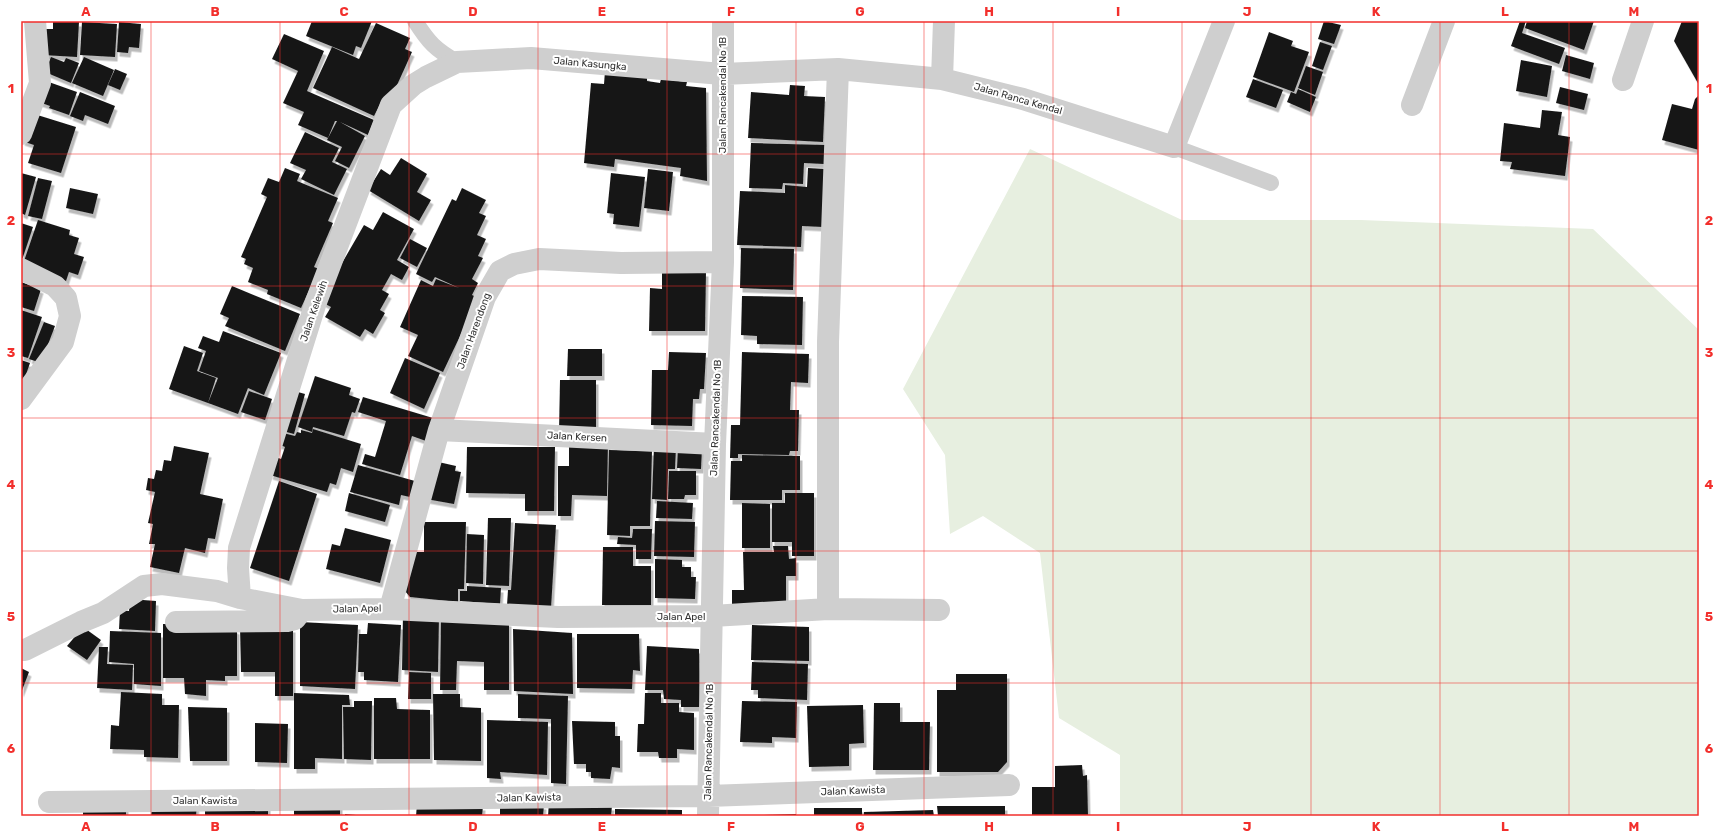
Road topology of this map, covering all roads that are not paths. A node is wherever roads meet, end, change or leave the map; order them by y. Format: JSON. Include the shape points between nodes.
{"nodes":[{"id":1,"x":35,"y":21,"type":"edge"},
{"id":2,"x":415,"y":21,"type":"edge"},
{"id":3,"x":723,"y":21,"type":"edge"},
{"id":4,"x":944,"y":21,"type":"edge"},
{"id":5,"x":1224,"y":21,"type":"edge"},
{"id":6,"x":1444,"y":21,"type":"edge"},
{"id":7,"x":1644,"y":21,"type":"edge"},
{"id":8,"x":21,"y":26,"type":"edge"},
{"id":9,"x":457,"y":62,"type":"junction"},
{"id":10,"x":838,"y":70,"type":"junction"},
{"id":11,"x":722,"y":74,"type":"junction"},
{"id":12,"x":942,"y":79,"type":"junction"},
{"id":13,"x":1623,"y":80,"type":"dead end"},
{"id":14,"x":1412,"y":105,"type":"dead end"},
{"id":15,"x":21,"y":134,"type":"edge"},
{"id":16,"x":1174,"y":147,"type":"junction"},
{"id":17,"x":1271,"y":183,"type":"dead end"},
{"id":18,"x":723,"y":262,"type":"junction"},
{"id":19,"x":21,"y":269,"type":"edge"},
{"id":20,"x":21,"y":398,"type":"edge"},
{"id":21,"x":439,"y":430,"type":"junction"},
{"id":22,"x":715,"y":444,"type":"junction"},
{"id":23,"x":240,"y":598,"type":"junction"},
{"id":24,"x":390,"y":609,"type":"junction"},
{"id":25,"x":828,"y":609,"type":"junction"},
{"id":26,"x":302,"y":610,"type":"junction"},
{"id":27,"x":939,"y":610,"type":"dead end"},
{"id":28,"x":712,"y":616,"type":"junction"},
{"id":29,"x":176,"y":622,"type":"dead end"},
{"id":30,"x":21,"y":650,"type":"edge"},
{"id":31,"x":1009,"y":785,"type":"dead end"},
{"id":32,"x":49,"y":802,"type":"dead end"},
{"id":33,"x":708,"y":806,"type":"edge"}],
"edges":[{"from":1,"to":8,"type":"street"},
{"from":1,"to":15,"type":"street","via":[[40,83]]},
{"from":2,"to":9,"type":"lane","via":[[437,50]]},
{"from":3,"to":11,"type":"street","name":"Jalan Rancakendal No 1B"},
{"from":4,"to":12,"type":"street"},
{"from":5,"to":16,"type":"street"},
{"from":6,"to":14,"type":"street"},
{"from":7,"to":13,"type":"street"},
{"from":9,"to":11,"type":"street","name":"Jalan Kasungka","via":[[531,58]]},
{"from":9,"to":23,"type":"street","name":"Jalan Kelewih","via":[[413,85],[391,105],[316,302],[239,548]]},
{"from":10,"to":11,"type":"street","name":"Jalan Ranca Kendal"},
{"from":10,"to":12,"type":"street","name":"Jalan Ranca Kendal"},
{"from":10,"to":25,"type":"street","via":[[828,342]]},
{"from":11,"to":18,"type":"street","name":"Jalan Rancakendal No 1B"},
{"from":12,"to":16,"type":"street","name":"Jalan Ranca Kendal","via":[[1023,100]]},
{"from":16,"to":17,"type":"lane"},
{"from":18,"to":21,"type":"street","name":"Jalan Harendong","via":[[620,263],[539,259],[514,264],[500,272],[485,297]]},
{"from":18,"to":22,"type":"street","name":"Jalan Rancakendal No 1B"},
{"from":19,"to":20,"type":"street","via":[[55,286],[66,298],[70,316],[62,342]]},
{"from":21,"to":22,"type":"street","name":"Jalan Kersen"},
{"from":21,"to":24,"type":"street","name":"Jalan Harendong"},
{"from":22,"to":28,"type":"street","name":"Jalan Rancakendal No 1B"},
{"from":23,"to":26,"type":"street","name":"Jalan Apel"},
{"from":23,"to":30,"type":"street","name":"Jalan Apel","via":[[217,591],[162,584],[144,586],[103,613]]},
{"from":24,"to":26,"type":"street","name":"Jalan Apel"},
{"from":24,"to":28,"type":"street","name":"Jalan Apel","via":[[558,617]]},
{"from":25,"to":27,"type":"street","name":"Jalan Apel"},
{"from":25,"to":28,"type":"street","name":"Jalan Apel"},
{"from":26,"to":29,"type":"street","via":[[295,619],[287,621]]},
{"from":28,"to":33,"type":"street","name":"Jalan Rancakendal No 1B"},
{"from":31,"to":33,"type":"street","name":"Jalan Kawista"},
{"from":32,"to":33,"type":"street","name":"Jalan Kawista"}]}
